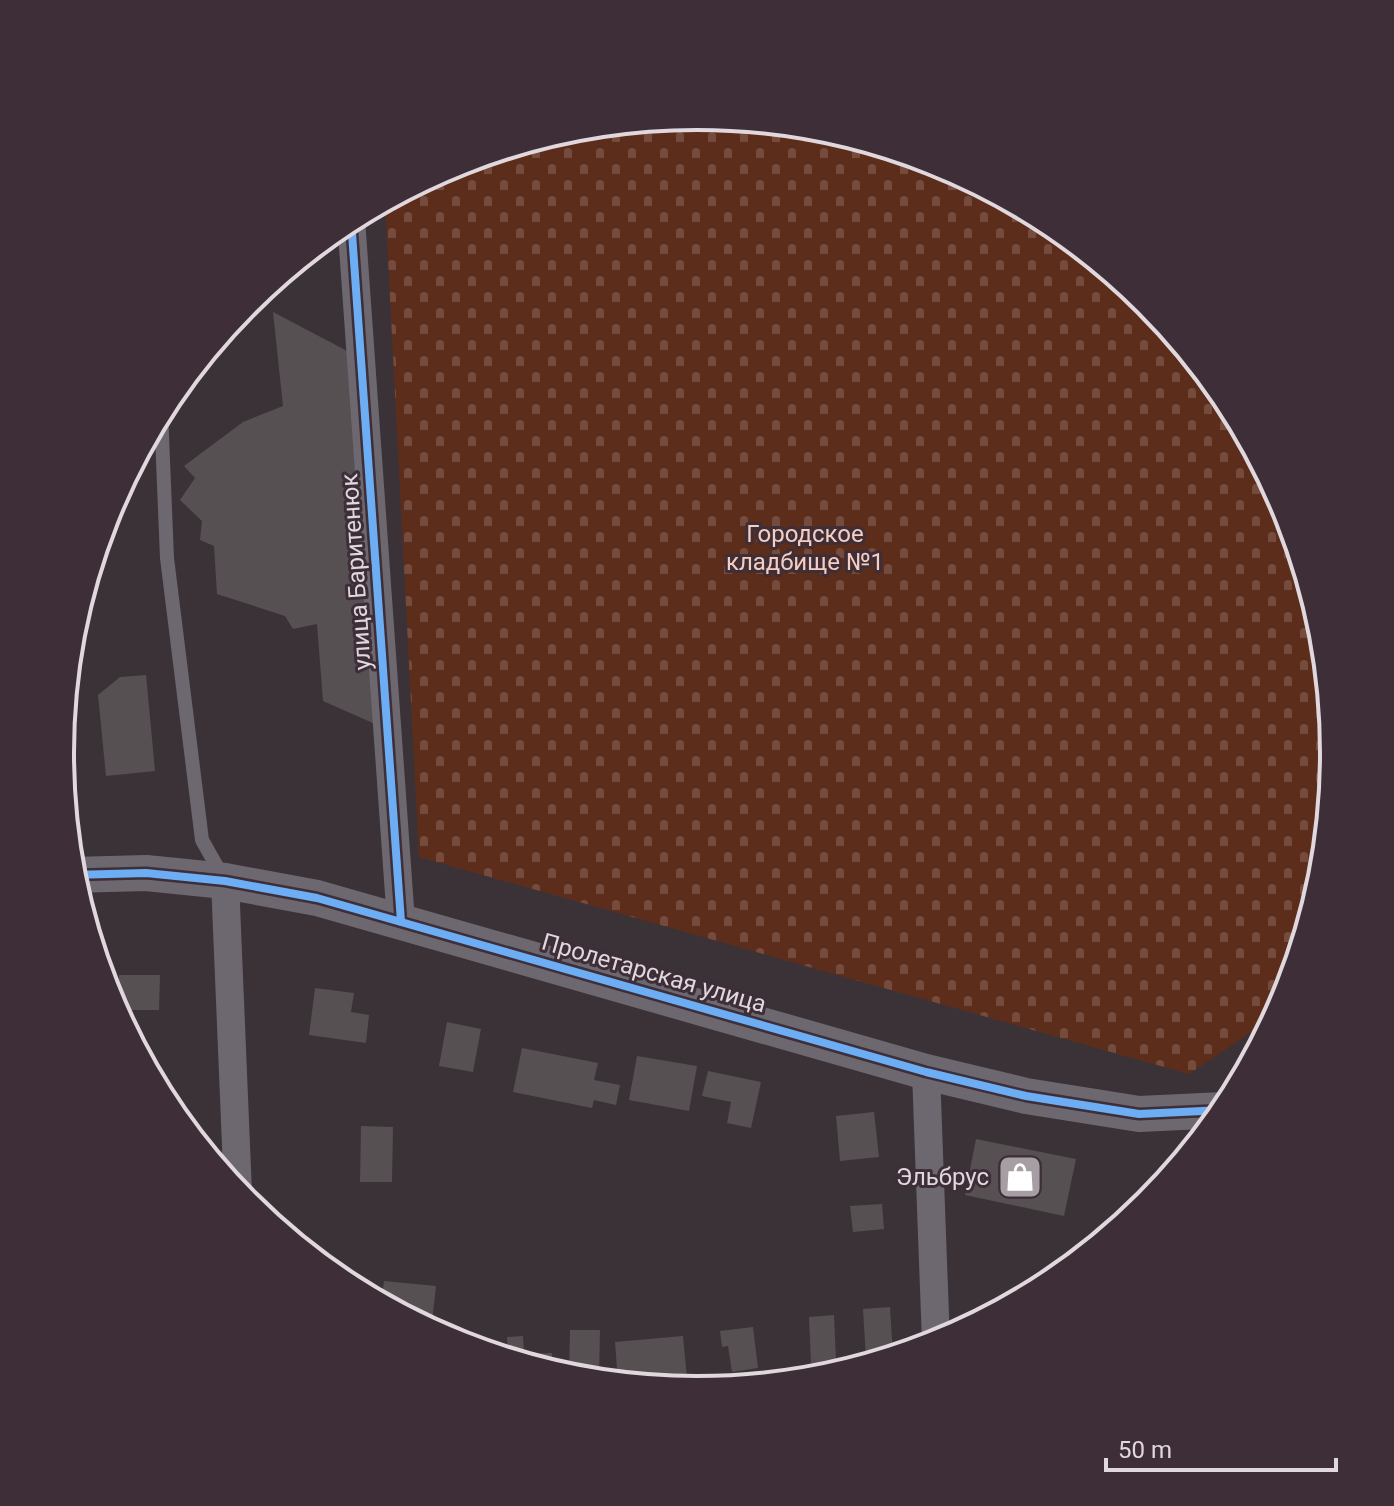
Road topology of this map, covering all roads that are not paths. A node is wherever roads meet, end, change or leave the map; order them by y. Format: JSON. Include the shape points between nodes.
{"nodes":[{"id":1,"x":346,"y":239,"type":"edge"},
{"id":2,"x":162,"y":433,"type":"edge"},
{"id":3,"x":86,"y":875,"type":"edge"},
{"id":4,"x":225,"y":881,"type":"junction"},
{"id":5,"x":401,"y":922,"type":"junction"},
{"id":6,"x":926,"y":1072,"type":"junction"},
{"id":7,"x":1206,"y":1111,"type":"edge"},
{"id":8,"x":237,"y":1173,"type":"edge"},
{"id":9,"x":935,"y":1329,"type":"edge"}],
"edges":[{"from":1,"to":5,"type":"street","name":"улица Баритенюк"},
{"from":2,"to":4,"type":"lane","via":[[167,558],[202,840]]},
{"from":3,"to":4,"type":"street","name":"Пролетарская улица","via":[[146,873]]},
{"from":4,"to":5,"type":"street","name":"Пролетарская улица","via":[[317,898]]},
{"from":4,"to":8,"type":"street"},
{"from":5,"to":6,"type":"street","name":"Пролетарская улица"},
{"from":6,"to":7,"type":"street","name":"Пролетарская улица","via":[[1026,1096],[1139,1114]]},
{"from":6,"to":9,"type":"street"}]}
